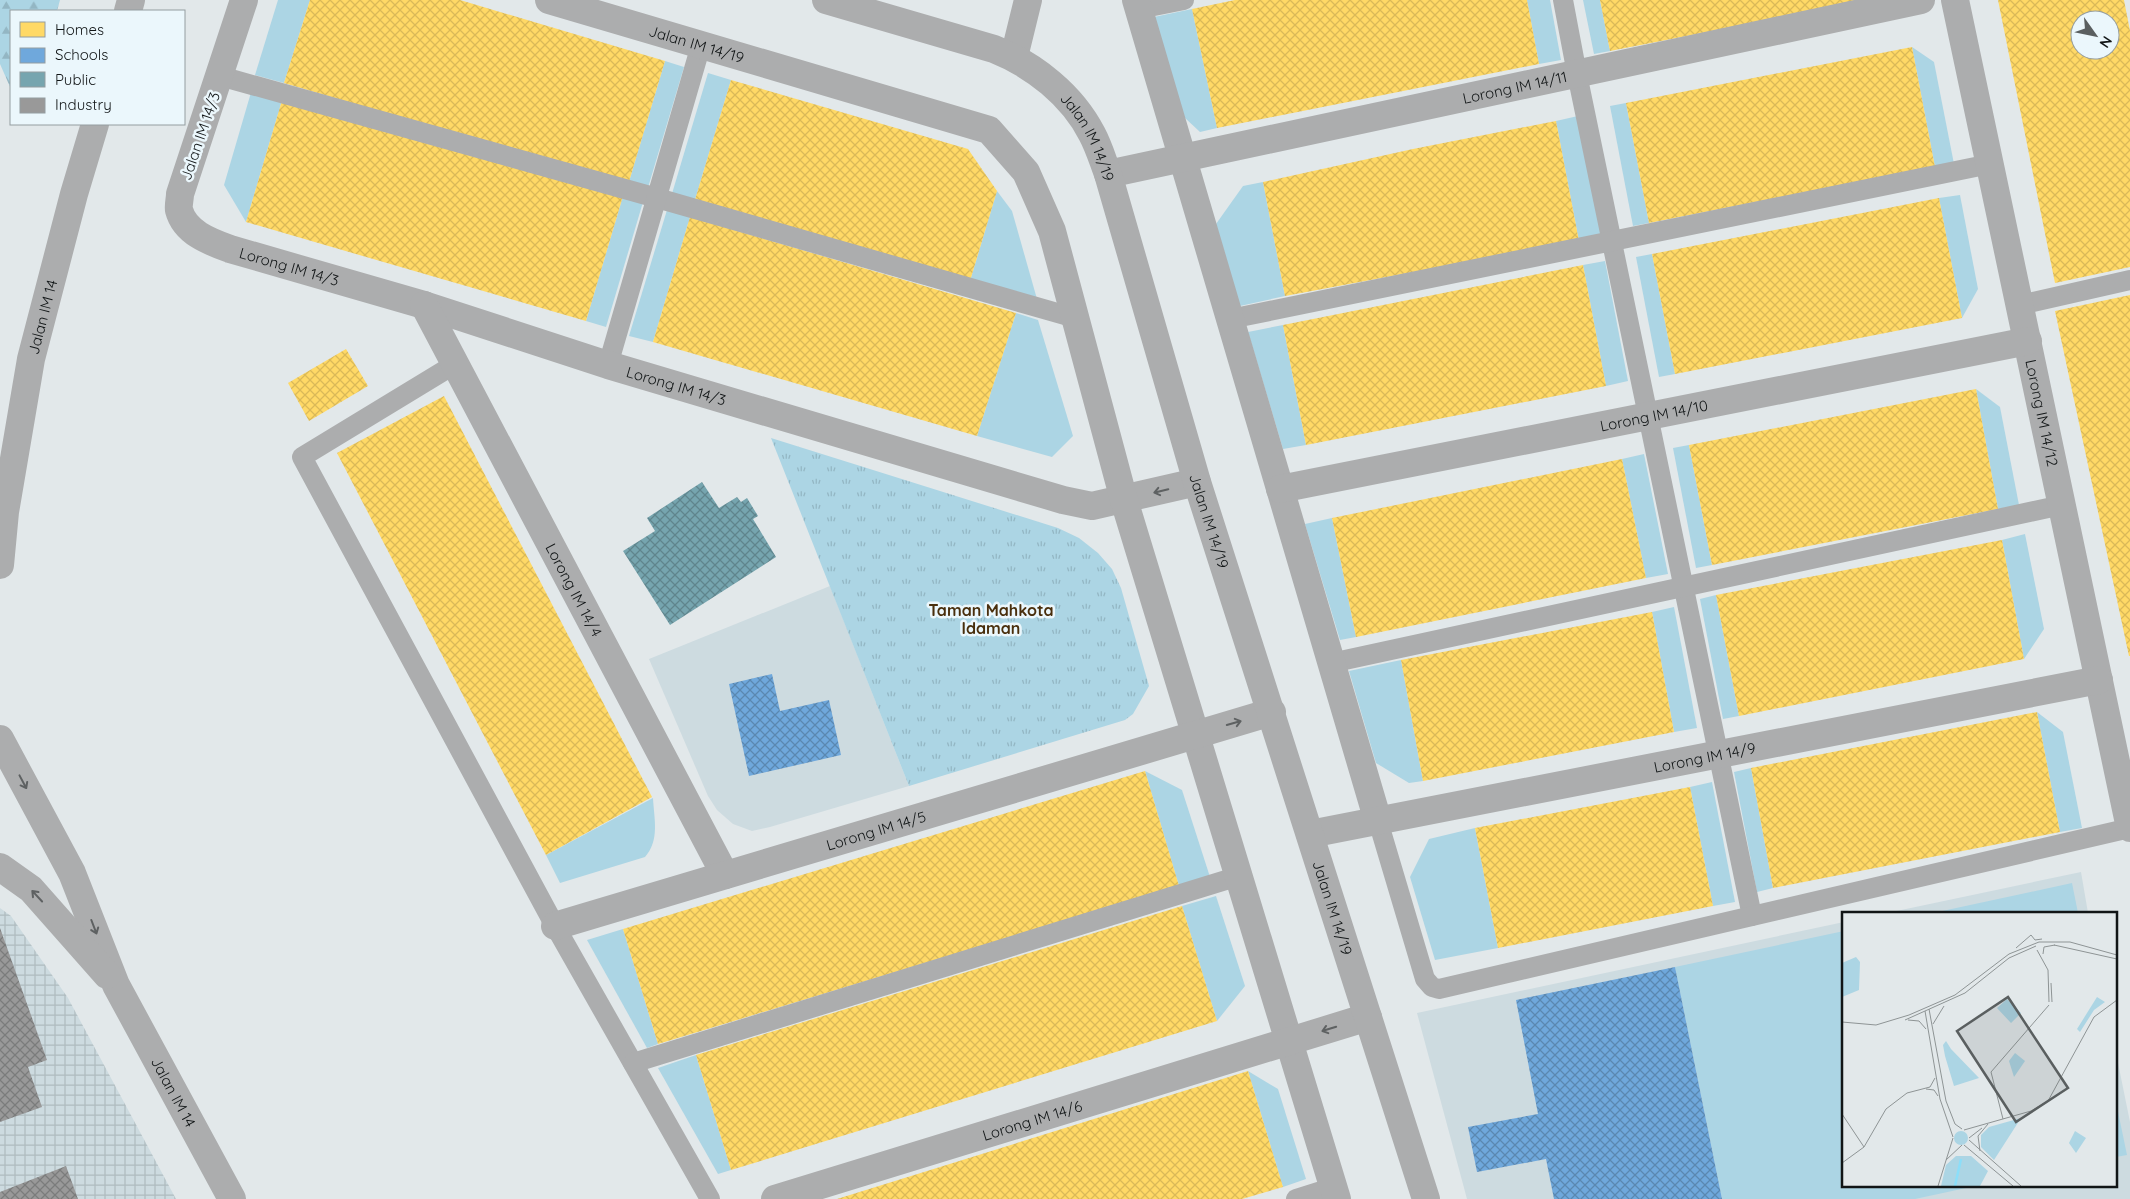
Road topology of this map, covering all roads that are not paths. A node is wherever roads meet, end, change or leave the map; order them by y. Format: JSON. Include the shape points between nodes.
{"nodes":[{"id":1,"x":244,"y":0,"type":"edge"},
{"id":2,"x":549,"y":0,"type":"edge"},
{"id":3,"x":826,"y":0,"type":"edge"},
{"id":4,"x":1028,"y":0,"type":"edge"},
{"id":5,"x":1184,"y":0,"type":"edge"},
{"id":6,"x":1563,"y":0,"type":"edge"},
{"id":7,"x":1921,"y":0,"type":"edge"},
{"id":8,"x":1956,"y":0,"type":"edge"},
{"id":9,"x":1138,"y":5,"type":"edge"},
{"id":10,"x":701,"y":45,"type":"junction"},
{"id":11,"x":1014,"y":57,"type":"junction"},
{"id":12,"x":1577,"y":74,"type":"junction"},
{"id":13,"x":220,"y":76,"type":"junction"},
{"id":14,"x":94,"y":125,"type":"edge"},
{"id":15,"x":1182,"y":158,"type":"junction"},
{"id":16,"x":1990,"y":164,"type":"junction"},
{"id":17,"x":1108,"y":174,"type":"junction"},
{"id":18,"x":657,"y":198,"type":"junction"},
{"id":19,"x":1611,"y":241,"type":"junction"},
{"id":20,"x":230,"y":249,"type":"joint"},
{"id":21,"x":2130,"y":280,"type":"edge"},
{"id":22,"x":424,"y":305,"type":"junction"},
{"id":23,"x":2020,"y":305,"type":"junction"},
{"id":24,"x":1075,"y":318,"type":"junction"},
{"id":25,"x":1230,"y":319,"type":"junction"},
{"id":26,"x":2028,"y":341,"type":"junction"},
{"id":27,"x":455,"y":364,"type":"junction"},
{"id":28,"x":608,"y":366,"type":"junction"},
{"id":29,"x":1648,"y":416,"type":"junction"},
{"id":30,"x":1197,"y":482,"type":"junction"},
{"id":31,"x":1280,"y":489,"type":"junction"},
{"id":32,"x":1124,"y":500,"type":"junction"},
{"id":33,"x":2062,"y":505,"type":"junction"},
{"id":34,"x":3,"y":520,"type":"edge"},
{"id":35,"x":0,"y":565,"type":"edge"},
{"id":36,"x":1683,"y":587,"type":"junction"},
{"id":37,"x":1331,"y":663,"type":"junction"},
{"id":38,"x":2099,"y":680,"type":"junction"},
{"id":39,"x":1272,"y":712,"type":"junction"},
{"id":40,"x":1196,"y":734,"type":"junction"},
{"id":41,"x":0,"y":740,"type":"edge"},
{"id":42,"x":1718,"y":755,"type":"junction"},
{"id":43,"x":0,"y":770,"type":"edge"},
{"id":44,"x":1378,"y":821,"type":"junction"},
{"id":45,"x":2130,"y":828,"type":"edge"},
{"id":46,"x":1310,"y":834,"type":"junction"},
{"id":47,"x":0,"y":867,"type":"edge"},
{"id":48,"x":725,"y":875,"type":"junction"},
{"id":49,"x":1239,"y":876,"type":"junction"},
{"id":50,"x":1752,"y":916,"type":"junction"},
{"id":51,"x":555,"y":926,"type":"junction"},
{"id":52,"x":116,"y":985,"type":"junction"},
{"id":53,"x":1368,"y":1017,"type":"junction"},
{"id":54,"x":1290,"y":1041,"type":"junction"},
{"id":55,"x":633,"y":1063,"type":"junction"},
{"id":56,"x":1335,"y":1193,"type":"edge"},
{"id":57,"x":232,"y":1199,"type":"edge"},
{"id":58,"x":710,"y":1199,"type":"edge"},
{"id":59,"x":775,"y":1199,"type":"edge"},
{"id":60,"x":1296,"y":1199,"type":"edge"},
{"id":61,"x":1426,"y":1199,"type":"edge"}],
"edges":[{"from":1,"to":13,"type":"street","name":"Jalan IM 14/3"},
{"from":2,"to":10,"type":"street","name":"Jalan IM 14/19"},
{"from":3,"to":11,"type":"street","name":"Jalan IM 14/19"},
{"from":4,"to":11,"type":"street"},
{"from":5,"to":9,"type":"lane"},
{"from":6,"to":12,"type":"lane"},
{"from":7,"to":12,"type":"street","name":"Lorong IM 14/11"},
{"from":8,"to":16,"type":"street","name":"Lorong IM 14/12"},
{"from":9,"to":15,"type":"street"},
{"from":10,"to":18,"type":"lane"},
{"from":10,"to":24,"type":"street","name":"Jalan IM 14/19","via":[[989,130],[1026,172],[1052,231]]},
{"from":11,"to":17,"type":"street","name":"Jalan IM 14/19","via":[[1046,80],[1081,118]]},
{"from":12,"to":15,"type":"street","name":"Lorong IM 14/11"},
{"from":12,"to":19,"type":"lane"},
{"from":13,"to":18,"type":"lane"},
{"from":13,"to":20,"type":"street","name":"Jalan IM 14/3","via":[[180,194],[179,210],[189,226],[204,239]]},
{"from":14,"to":34,"type":"street","name":"Jalan IM 14","via":[[31,359]]},
{"from":15,"to":17,"type":"street","name":"Lorong IM 14/11"},
{"from":15,"to":25,"type":"street"},
{"from":16,"to":19,"type":"lane"},
{"from":16,"to":23,"type":"street","name":"Lorong IM 14/12"},
{"from":17,"to":30,"type":"street","name":"Jalan IM 14/19"},
{"from":18,"to":24,"type":"lane"},
{"from":18,"to":28,"type":"lane"},
{"from":19,"to":25,"type":"lane"},
{"from":19,"to":29,"type":"lane"},
{"from":20,"to":22,"type":"street","name":"Lorong IM 14/3"},
{"from":21,"to":23,"type":"lane"},
{"from":22,"to":27,"type":"street","name":"Lorong IM 14/4"},
{"from":22,"to":28,"type":"street","name":"Lorong IM 14/3"},
{"from":23,"to":26,"type":"street","name":"Lorong IM 14/12"},
{"from":24,"to":32,"type":"street","name":"Jalan IM 14/19"},
{"from":25,"to":31,"type":"street"},
{"from":26,"to":29,"type":"street","name":"Lorong IM 14/10"},
{"from":26,"to":33,"type":"street","name":"Lorong IM 14/12"},
{"from":27,"to":48,"type":"street","name":"Lorong IM 14/4"},
{"from":27,"to":51,"type":"lane","via":[[302,457]]},
{"from":28,"to":32,"type":"street","name":"Lorong IM 14/3","via":[[1037,494],[1092,506]]},
{"from":29,"to":31,"type":"street","name":"Lorong IM 14/10"},
{"from":29,"to":36,"type":"lane"},
{"from":30,"to":32,"type":"street","one_way":true},
{"from":30,"to":39,"type":"street","name":"Jalan IM 14/19"},
{"from":31,"to":37,"type":"street"},
{"from":32,"to":40,"type":"street","name":"Jalan IM 14/19"},
{"from":33,"to":36,"type":"lane"},
{"from":33,"to":38,"type":"street","name":"Lorong IM 14/12"},
{"from":34,"to":35,"type":"street","name":"Jalan IM 14"},
{"from":36,"to":37,"type":"lane"},
{"from":36,"to":42,"type":"lane"},
{"from":37,"to":44,"type":"street"},
{"from":38,"to":42,"type":"street","name":"Lorong IM 14/9"},
{"from":38,"to":45,"type":"street","name":"Lorong IM 14/12"},
{"from":40,"to":39,"type":"street","name":"Lorong IM 14/5","one_way":true},
{"from":39,"to":46,"type":"street","name":"Jalan IM 14/19"},
{"from":40,"to":48,"type":"street","name":"Lorong IM 14/5"},
{"from":40,"to":49,"type":"street","name":"Jalan IM 14/19"},
{"from":41,"to":43,"type":"street"},
{"from":41,"to":52,"type":"street","one_way":true,"via":[[72,873]]},
{"from":42,"to":44,"type":"street","name":"Lorong IM 14/9"},
{"from":42,"to":50,"type":"lane"},
{"from":44,"to":46,"type":"street","name":"Lorong IM 14/9"},
{"from":44,"to":50,"type":"lane","via":[[1425,978],[1432,987],[1439,989]]},
{"from":45,"to":50,"type":"lane"},
{"from":46,"to":53,"type":"street","name":"Jalan IM 14/19"},
{"from":52,"to":47,"type":"street","one_way":true,"via":[[31,889]]},
{"from":48,"to":51,"type":"street","name":"Lorong IM 14/5"},
{"from":49,"to":54,"type":"street","name":"Jalan IM 14/19"},
{"from":49,"to":55,"type":"lane"},
{"from":51,"to":55,"type":"lane"},
{"from":52,"to":57,"type":"street","name":"Jalan IM 14"},
{"from":53,"to":54,"type":"street","name":"Lorong IM 14/6","one_way":true},
{"from":53,"to":61,"type":"street","name":"Jalan IM 14/19"},
{"from":54,"to":56,"type":"street","name":"Jalan IM 14/19"},
{"from":54,"to":59,"type":"street","name":"Lorong IM 14/6"},
{"from":55,"to":58,"type":"lane"},
{"from":56,"to":60,"type":"lane"}]}
